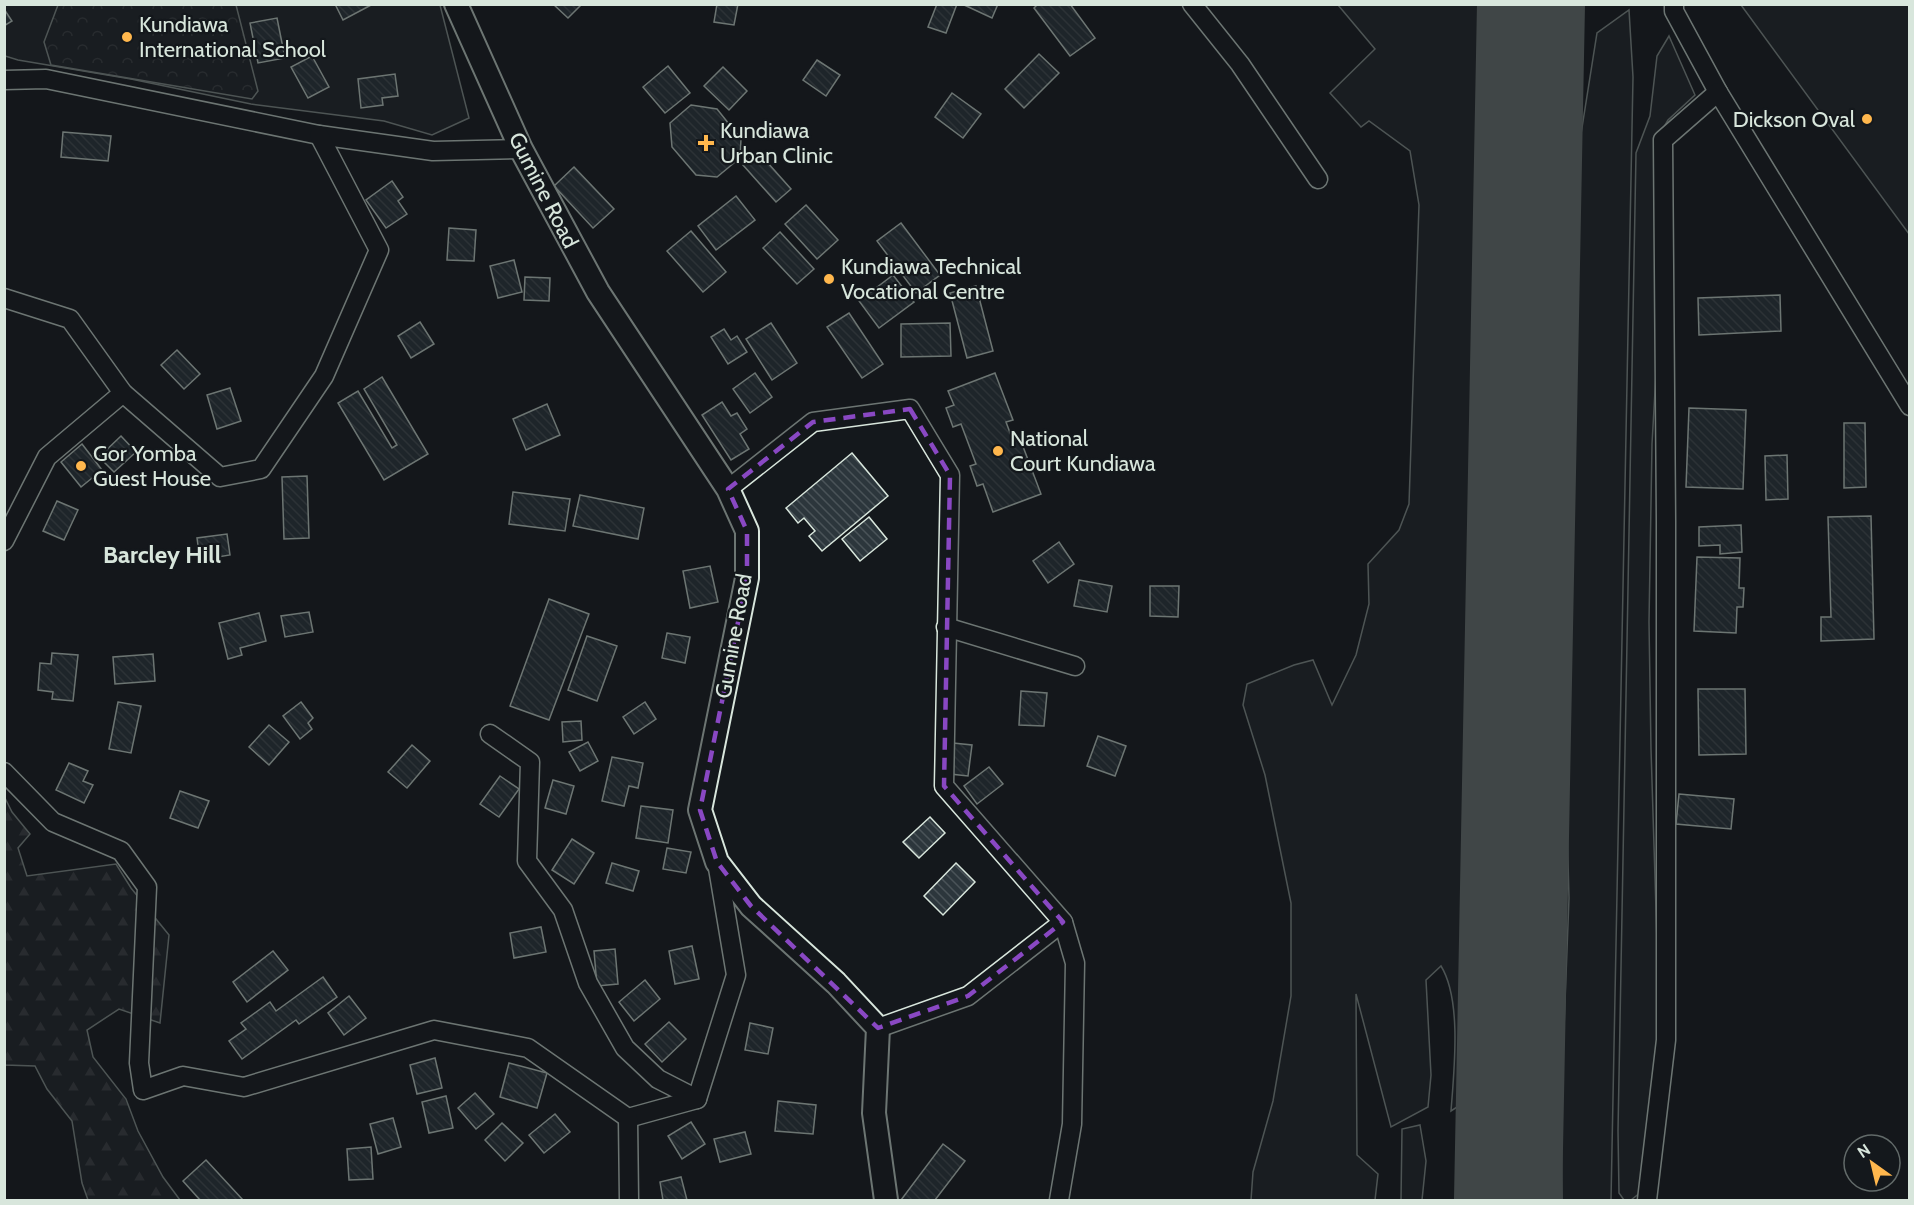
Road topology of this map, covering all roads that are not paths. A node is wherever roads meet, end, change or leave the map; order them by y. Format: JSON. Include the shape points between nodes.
{"nodes":[{"id":1,"x":456,"y":4,"type":"edge"},
{"id":2,"x":1192,"y":4,"type":"edge"},
{"id":3,"x":1674,"y":4,"type":"edge"},
{"id":4,"x":4,"y":80,"type":"edge"},
{"id":5,"x":1718,"y":92,"type":"junction"},
{"id":6,"x":319,"y":135,"type":"junction"},
{"id":7,"x":521,"y":149,"type":"junction"},
{"id":8,"x":1318,"y":179,"type":"dead end"},
{"id":9,"x":4,"y":298,"type":"edge"},
{"id":10,"x":123,"y":393,"type":"junction"},
{"id":11,"x":1910,"y":406,"type":"edge"},
{"id":12,"x":728,"y":489,"type":"junction"},
{"id":13,"x":4,"y":541,"type":"edge"},
{"id":14,"x":946,"y":627,"type":"junction"},
{"id":15,"x":1075,"y":666,"type":"dead end"},
{"id":16,"x":490,"y":734,"type":"dead end"},
{"id":17,"x":4,"y":772,"type":"edge"},
{"id":18,"x":717,"y":862,"type":"junction"},
{"id":19,"x":1063,"y":922,"type":"junction"},
{"id":20,"x":878,"y":1028,"type":"junction"},
{"id":21,"x":697,"y":1099,"type":"junction"},
{"id":22,"x":628,"y":1118,"type":"junction"},
{"id":23,"x":629,"y":1200,"type":"edge"},
{"id":24,"x":886,"y":1200,"type":"edge"},
{"id":25,"x":1059,"y":1200,"type":"edge"},
{"id":26,"x":1647,"y":1200,"type":"edge"}],
"edges":[{"from":1,"to":7,"type":"main road","name":"Gumine Road"},
{"from":2,"to":8,"type":"street","via":[[1240,64]]},
{"from":3,"to":5,"type":"street","via":[[1674,11]]},
{"from":4,"to":6,"type":"street","via":[[46,79]]},
{"from":5,"to":11,"type":"street"},
{"from":5,"to":26,"type":"street","via":[[1664,140],[1666,1040]]},
{"from":6,"to":7,"type":"street","via":[[433,151]]},
{"from":6,"to":10,"type":"street","via":[[379,250],[324,376],[261,469],[220,477]]},
{"from":7,"to":12,"type":"main road","name":"Gumine Road","via":[[598,292]]},
{"from":9,"to":10,"type":"street","via":[[70,320]]},
{"from":10,"to":13,"type":"street","via":[[47,457]]},
{"from":12,"to":14,"type":"street","via":[[813,422],[910,409],[951,474]]},
{"from":12,"to":18,"type":"main road","name":"Gumine Road","via":[[747,531],[747,578],[700,810]]},
{"from":14,"to":15,"type":"street"},
{"from":14,"to":19,"type":"street","via":[[944,786]]},
{"from":16,"to":21,"type":"street","via":[[530,762],[527,861],[563,910],[588,983],[625,1048],[658,1079]]},
{"from":17,"to":22,"type":"street","via":[[53,822],[121,851],[147,887],[139,1063],[143,1090],[183,1076],[244,1087],[434,1030],[528,1048]]},
{"from":18,"to":20,"type":"main road","name":"Gumine Road","via":[[751,906],[836,983]]},
{"from":18,"to":21,"type":"street","via":[[736,975]]},
{"from":19,"to":20,"type":"street","via":[[968,996]]},
{"from":19,"to":25,"type":"street","via":[[1076,963],[1072,1124]]},
{"from":20,"to":24,"type":"main road","via":[[874,1113]]},
{"from":21,"to":22,"type":"street"},
{"from":22,"to":23,"type":"street"}]}
